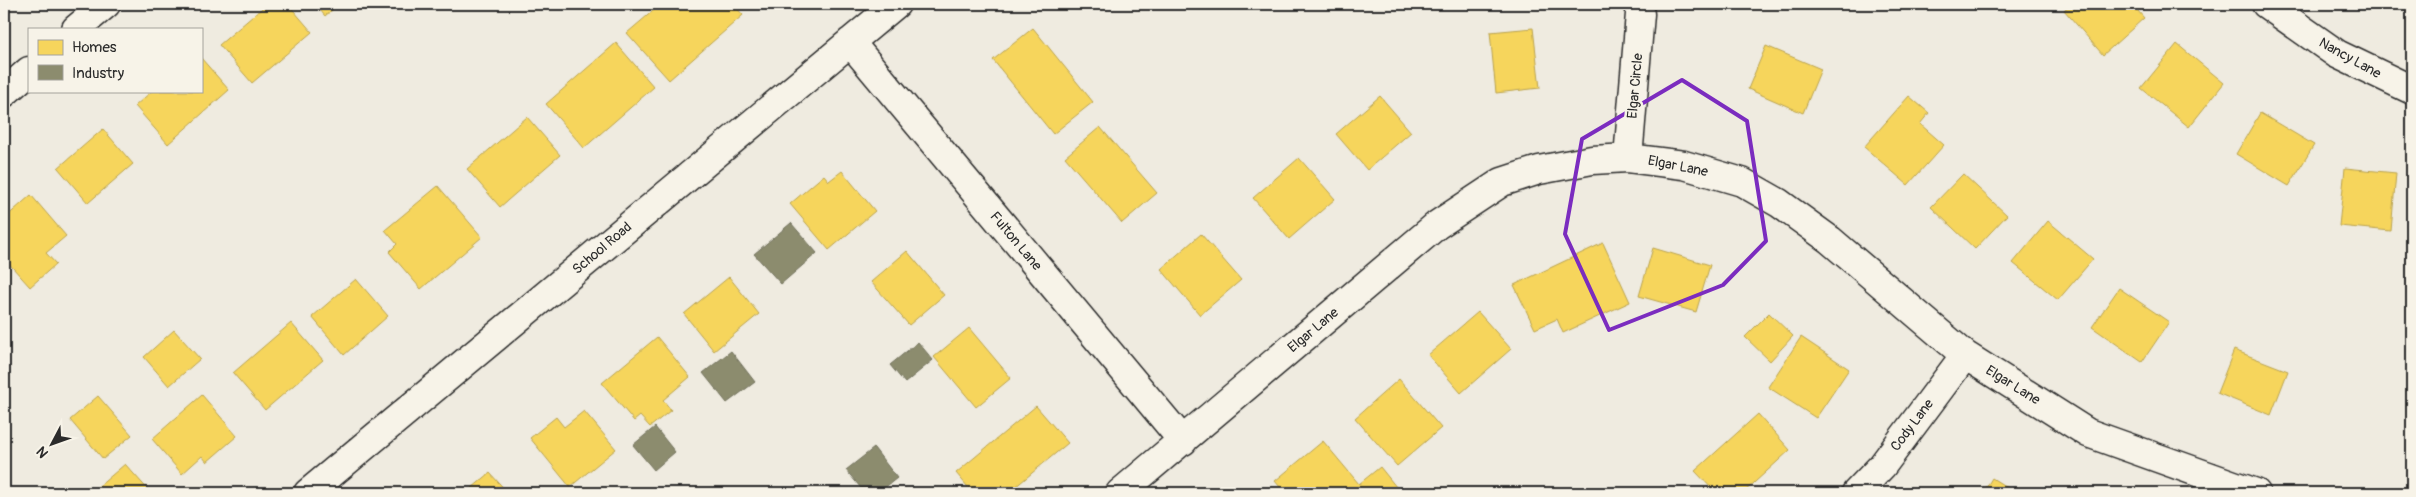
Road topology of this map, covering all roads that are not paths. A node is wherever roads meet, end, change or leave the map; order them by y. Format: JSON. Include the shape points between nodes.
{"nodes":[{"id":1,"x":106,"y":4,"type":"edge"},
{"id":2,"x":896,"y":4,"type":"edge"},
{"id":3,"x":2266,"y":4,"type":"edge"},
{"id":4,"x":1640,"y":14,"type":"dead end"},
{"id":5,"x":77,"y":28,"type":"edge"},
{"id":6,"x":850,"y":42,"type":"junction"},
{"id":7,"x":28,"y":72,"type":"edge"},
{"id":8,"x":2412,"y":90,"type":"edge"},
{"id":9,"x":4,"y":93,"type":"edge"},
{"id":10,"x":1628,"y":158,"type":"junction"},
{"id":11,"x":1965,"y":354,"type":"junction"},
{"id":12,"x":1183,"y":441,"type":"junction"},
{"id":13,"x":308,"y":493,"type":"edge"},
{"id":14,"x":1120,"y":493,"type":"edge"},
{"id":15,"x":1856,"y":493,"type":"edge"},
{"id":16,"x":2256,"y":493,"type":"edge"}],
"edges":[{"from":1,"to":5,"type":"street"},
{"from":2,"to":6,"type":"street","name":"School Road"},
{"from":3,"to":8,"type":"street","name":"Nancy Lane","via":[[2337,54]]},
{"from":4,"to":10,"type":"street","name":"Elgar Circle"},
{"from":6,"to":12,"type":"street","name":"Fulton Lane"},
{"from":6,"to":13,"type":"street","name":"School Road"},
{"from":7,"to":9,"type":"street"},
{"from":10,"to":11,"type":"street","name":"Elgar Lane","via":[[1684,164],[1734,179],[1779,203],[1830,240]]},
{"from":10,"to":12,"type":"street","name":"Elgar Lane","via":[[1592,160],[1539,170],[1502,182],[1437,225]]},
{"from":11,"to":15,"type":"street","name":"Cody Lane","via":[[1882,466]]},
{"from":11,"to":16,"type":"street","name":"Elgar Lane","via":[[2088,433]]},
{"from":12,"to":14,"type":"street","name":"Elgar Lane"}]}
